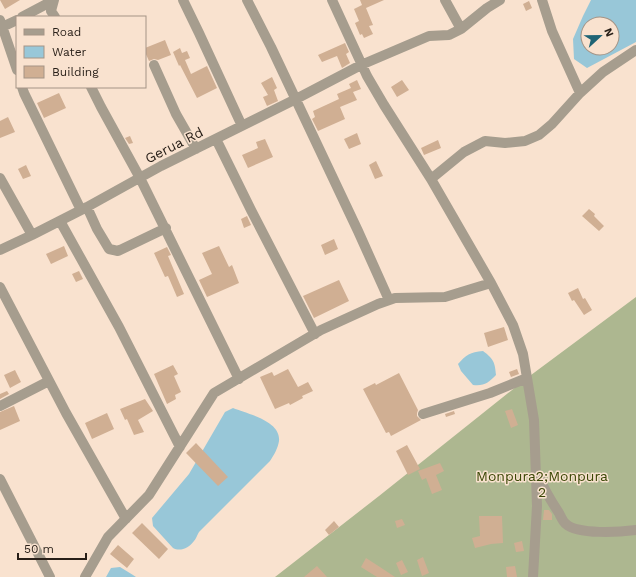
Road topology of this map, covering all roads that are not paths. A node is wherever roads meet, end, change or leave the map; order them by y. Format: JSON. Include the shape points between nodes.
{"nodes":[{"id":1,"x":54,"y":0,"type":"edge"},
{"id":2,"x":183,"y":0,"type":"edge"},
{"id":3,"x":247,"y":0,"type":"edge"},
{"id":4,"x":332,"y":0,"type":"edge"},
{"id":5,"x":445,"y":0,"type":"edge"},
{"id":6,"x":500,"y":0,"type":"edge"},
{"id":7,"x":542,"y":0,"type":"edge"},
{"id":8,"x":24,"y":16,"type":"edge"},
{"id":9,"x":54,"y":16,"type":"edge"},
{"id":10,"x":16,"y":20,"type":"edge"},
{"id":11,"x":1,"y":25,"type":"edge"},
{"id":12,"x":461,"y":29,"type":"junction"},
{"id":13,"x":636,"y":50,"type":"edge"},
{"id":14,"x":154,"y":65,"type":"dead end"},
{"id":15,"x":361,"y":65,"type":"junction"},
{"id":16,"x":16,"y":67,"type":"edge"},
{"id":17,"x":22,"y":88,"type":"edge"},
{"id":18,"x":92,"y":88,"type":"edge"},
{"id":19,"x":580,"y":93,"type":"junction"},
{"id":20,"x":296,"y":100,"type":"junction"},
{"id":21,"x":242,"y":126,"type":"junction"},
{"id":22,"x":216,"y":139,"type":"junction"},
{"id":23,"x":196,"y":149,"type":"junction"},
{"id":24,"x":0,"y":178,"type":"edge"},
{"id":25,"x":140,"y":178,"type":"junction"},
{"id":26,"x":431,"y":179,"type":"junction"},
{"id":27,"x":84,"y":208,"type":"junction"},
{"id":28,"x":60,"y":221,"type":"junction"},
{"id":29,"x":166,"y":228,"type":"junction"},
{"id":30,"x":32,"y":235,"type":"junction"},
{"id":31,"x":0,"y":250,"type":"edge"},
{"id":32,"x":491,"y":283,"type":"junction"},
{"id":33,"x":0,"y":287,"type":"edge"},
{"id":34,"x":389,"y":300,"type":"junction"},
{"id":35,"x":315,"y":334,"type":"junction"},
{"id":36,"x":239,"y":378,"type":"junction"},
{"id":37,"x":527,"y":378,"type":"junction"},
{"id":38,"x":49,"y":382,"type":"junction"},
{"id":39,"x":0,"y":406,"type":"edge"},
{"id":40,"x":423,"y":414,"type":"dead end"},
{"id":41,"x":180,"y":447,"type":"junction"},
{"id":42,"x":536,"y":470,"type":"junction"},
{"id":43,"x":0,"y":478,"type":"edge"},
{"id":44,"x":126,"y":519,"type":"junction"},
{"id":45,"x":636,"y":530,"type":"edge"},
{"id":46,"x":50,"y":577,"type":"edge"},
{"id":47,"x":85,"y":577,"type":"edge"},
{"id":48,"x":533,"y":577,"type":"edge"}],
"edges":[{"from":1,"to":8,"type":"street"},
{"from":1,"to":9,"type":"street","via":[[51,11]]},
{"from":2,"to":21,"type":"street"},
{"from":3,"to":20,"type":"street"},
{"from":4,"to":15,"type":"street"},
{"from":5,"to":12,"type":"street"},
{"from":6,"to":12,"type":"street"},
{"from":7,"to":19,"type":"street","via":[[552,31]]},
{"from":10,"to":11,"type":"street"},
{"from":11,"to":16,"type":"street"},
{"from":12,"to":15,"type":"street","name":"Gerua Rd","via":[[449,35],[428,36]]},
{"from":13,"to":19,"type":"street","via":[[603,72]]},
{"from":14,"to":23,"type":"street","via":[[176,114]]},
{"from":15,"to":20,"type":"street","name":"Gerua Rd"},
{"from":15,"to":26,"type":"street"},
{"from":17,"to":27,"type":"street"},
{"from":18,"to":25,"type":"street"},
{"from":19,"to":26,"type":"street","via":[[539,135],[525,141],[505,144],[485,141],[464,152]]},
{"from":20,"to":21,"type":"street","name":"Gerua Rd"},
{"from":20,"to":34,"type":"street"},
{"from":21,"to":22,"type":"street","name":"Gerua Rd"},
{"from":22,"to":23,"type":"street","name":"Gerua Rd"},
{"from":22,"to":35,"type":"street"},
{"from":23,"to":25,"type":"street","name":"Gerua Rd"},
{"from":24,"to":30,"type":"street"},
{"from":25,"to":27,"type":"street","name":"Gerua Rd"},
{"from":25,"to":29,"type":"street"},
{"from":26,"to":32,"type":"street"},
{"from":27,"to":28,"type":"street","name":"Gerua Rd"},
{"from":27,"to":29,"type":"street","via":[[109,249],[118,251]]},
{"from":28,"to":30,"type":"street","name":"Gerua Rd"},
{"from":28,"to":41,"type":"street"},
{"from":29,"to":36,"type":"street"},
{"from":30,"to":31,"type":"street","name":"Gerua Rd"},
{"from":32,"to":34,"type":"street","via":[[445,297]]},
{"from":32,"to":37,"type":"street","via":[[513,325],[523,354]]},
{"from":33,"to":38,"type":"street"},
{"from":34,"to":35,"type":"street"},
{"from":35,"to":36,"type":"street"},
{"from":36,"to":41,"type":"street","via":[[214,393]]},
{"from":37,"to":40,"type":"street","via":[[490,393]]},
{"from":37,"to":42,"type":"street","via":[[534,420]]},
{"from":38,"to":39,"type":"street"},
{"from":38,"to":44,"type":"street"},
{"from":41,"to":44,"type":"street","via":[[149,495]]},
{"from":42,"to":45,"type":"street","via":[[566,524],[578,530]]},
{"from":42,"to":48,"type":"street","via":[[537,506]]},
{"from":43,"to":46,"type":"street"},
{"from":44,"to":47,"type":"street","via":[[108,537]]}]}
